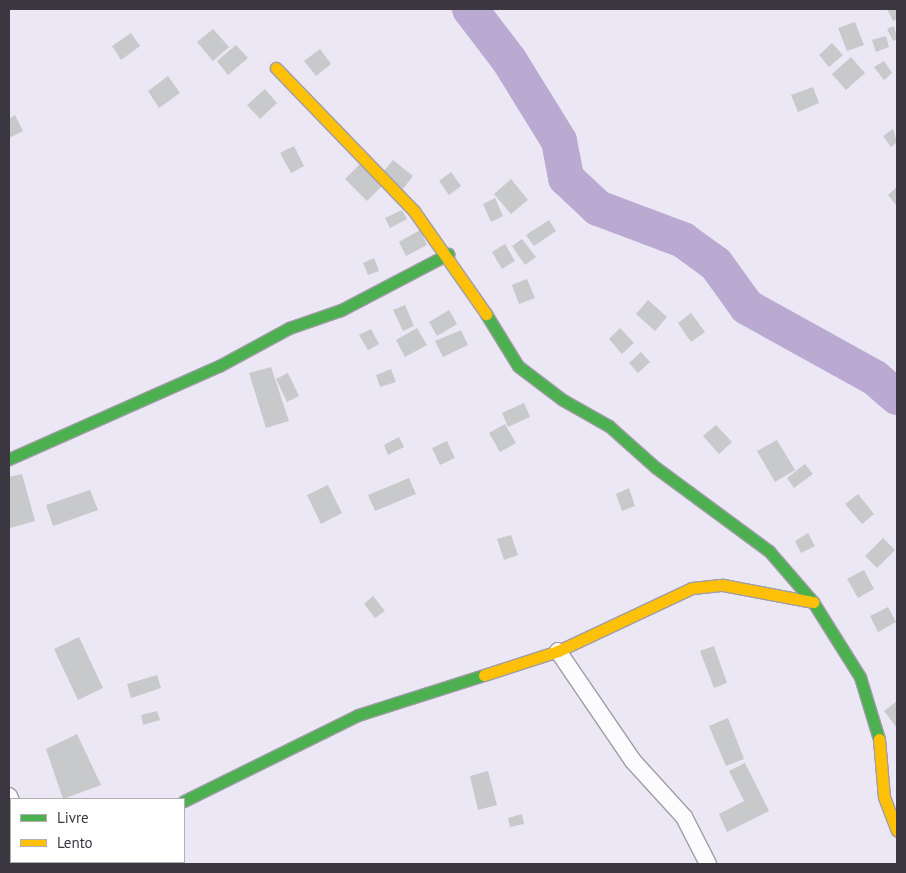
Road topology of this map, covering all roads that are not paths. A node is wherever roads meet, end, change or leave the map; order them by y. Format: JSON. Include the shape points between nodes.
{"nodes":[{"id":1,"x":276,"y":68,"type":"dead end"},
{"id":2,"x":448,"y":254,"type":"junction"},
{"id":3,"x":9,"y":459,"type":"edge"},
{"id":4,"x":813,"y":602,"type":"junction"},
{"id":5,"x":558,"y":651,"type":"junction"},
{"id":6,"x":185,"y":802,"type":"edge"},
{"id":7,"x":897,"y":831,"type":"edge"},
{"id":8,"x":708,"y":864,"type":"edge"}],
"edges":[{"from":1,"to":2,"type":"street","via":[[414,211]]},
{"from":2,"to":3,"type":"street","via":[[341,310],[289,328],[210,370]]},
{"from":2,"to":4,"type":"street","via":[[518,366],[563,400],[609,426],[655,467],[769,552]]},
{"from":4,"to":5,"type":"street","via":[[723,585],[692,588]]},
{"from":4,"to":7,"type":"street","via":[[860,678],[877,723],[884,797]]},
{"from":5,"to":6,"type":"street","via":[[493,669],[410,702],[382,706]]},
{"from":5,"to":8,"type":"street","via":[[632,761],[684,817]]}]}
